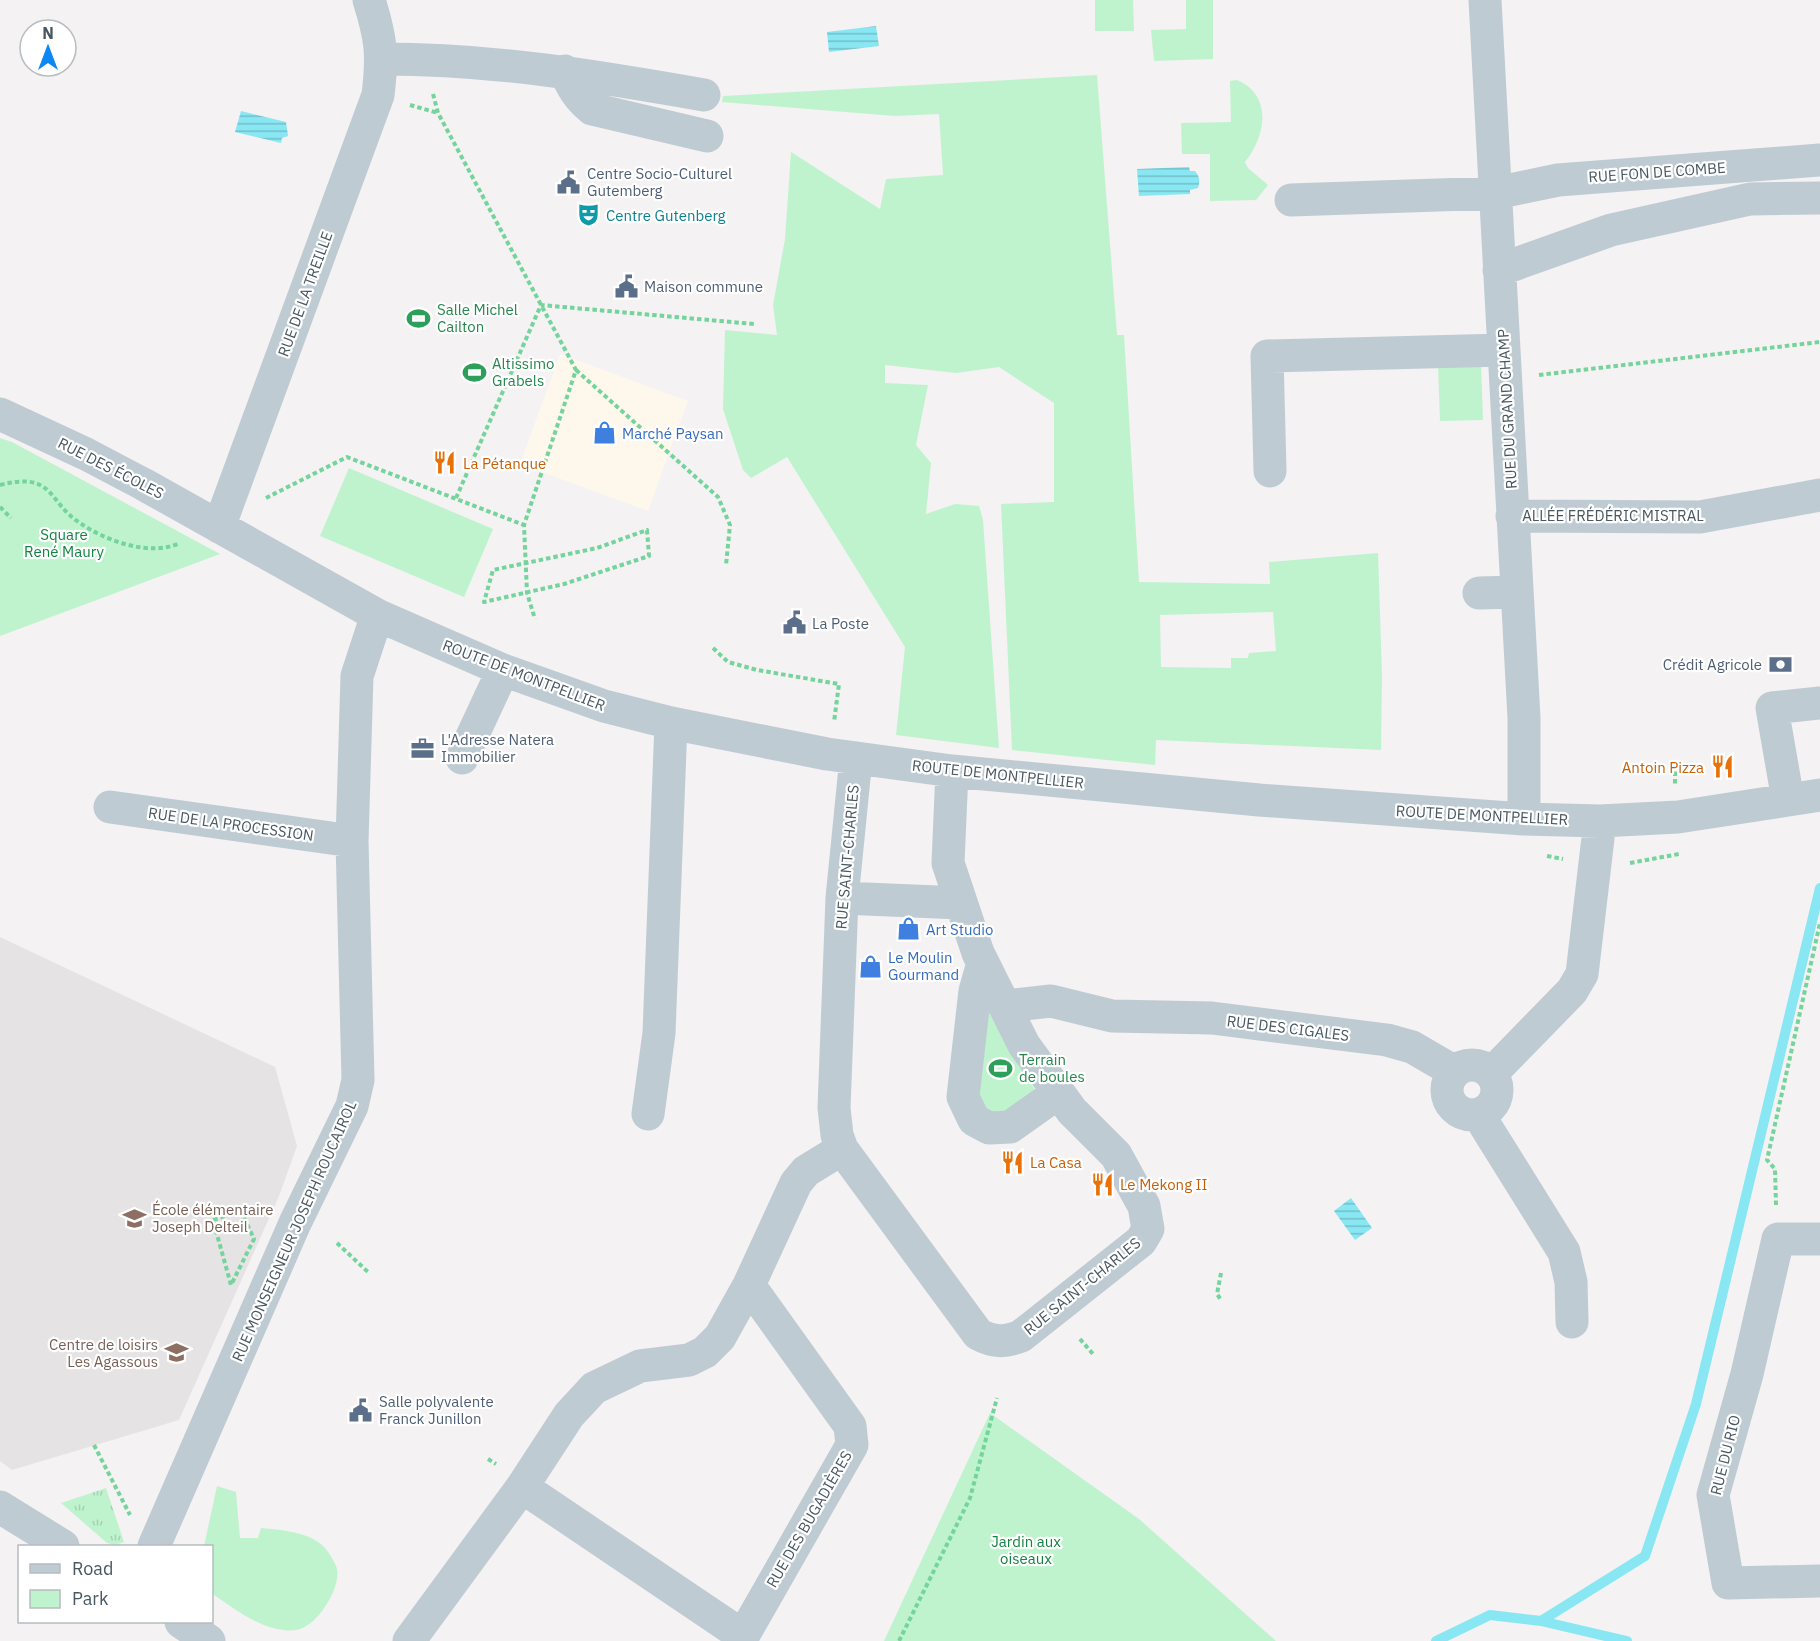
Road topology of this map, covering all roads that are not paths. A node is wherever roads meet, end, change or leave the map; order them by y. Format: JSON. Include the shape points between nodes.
{"nodes":[{"id":1,"x":369,"y":0,"type":"edge"},
{"id":2,"x":1485,"y":0,"type":"edge"},
{"id":3,"x":382,"y":58,"type":"junction"},
{"id":4,"x":565,"y":71,"type":"junction"},
{"id":5,"x":704,"y":95,"type":"dead end"},
{"id":6,"x":708,"y":136,"type":"dead end"},
{"id":7,"x":1820,"y":160,"type":"edge"},
{"id":8,"x":1496,"y":192,"type":"junction"},
{"id":9,"x":1820,"y":198,"type":"edge"},
{"id":10,"x":1291,"y":200,"type":"dead end"},
{"id":11,"x":1499,"y":270,"type":"junction"},
{"id":12,"x":1503,"y":350,"type":"junction"},
{"id":13,"x":0,"y":414,"type":"edge"},
{"id":14,"x":1270,"y":471,"type":"dead end"},
{"id":15,"x":1820,"y":495,"type":"edge"},
{"id":16,"x":1512,"y":516,"type":"junction"},
{"id":17,"x":219,"y":527,"type":"junction"},
{"id":18,"x":1516,"y":592,"type":"junction"},
{"id":19,"x":1479,"y":593,"type":"dead end"},
{"id":20,"x":377,"y":615,"type":"junction"},
{"id":21,"x":503,"y":670,"type":"junction"},
{"id":22,"x":1820,"y":703,"type":"edge"},
{"id":23,"x":671,"y":723,"type":"junction"},
{"id":24,"x":462,"y":758,"type":"dead end"},
{"id":25,"x":856,"y":758,"type":"junction"},
{"id":26,"x":952,"y":771,"type":"junction"},
{"id":27,"x":1820,"y":795,"type":"edge"},
{"id":28,"x":1788,"y":800,"type":"junction"},
{"id":29,"x":110,"y":807,"type":"dead end"},
{"id":30,"x":1524,"y":819,"type":"junction"},
{"id":31,"x":1600,"y":820,"type":"junction"},
{"id":32,"x":352,"y":841,"type":"junction"},
{"id":33,"x":842,"y":898,"type":"junction"},
{"id":34,"x":961,"y":903,"type":"junction"},
{"id":35,"x":983,"y":963,"type":"junction"},
{"id":36,"x":1005,"y":1006,"type":"junction"},
{"id":37,"x":1455,"y":1072,"type":"junction"},
{"id":38,"x":1491,"y":1074,"type":"junction"},
{"id":39,"x":1058,"y":1093,"type":"junction"},
{"id":40,"x":648,"y":1114,"type":"dead end"},
{"id":41,"x":1478,"y":1114,"type":"junction"},
{"id":42,"x":842,"y":1149,"type":"junction"},
{"id":43,"x":1820,"y":1239,"type":"edge"},
{"id":44,"x":749,"y":1285,"type":"junction"},
{"id":45,"x":1572,"y":1322,"type":"dead end"},
{"id":46,"x":522,"y":1486,"type":"junction"},
{"id":47,"x":0,"y":1508,"type":"edge"},
{"id":48,"x":61,"y":1545,"type":"edge"},
{"id":49,"x":154,"y":1545,"type":"edge"},
{"id":50,"x":1820,"y":1581,"type":"edge"},
{"id":51,"x":182,"y":1623,"type":"edge"},
{"id":52,"x":741,"y":1639,"type":"edge"},
{"id":53,"x":209,"y":1641,"type":"edge"},
{"id":54,"x":409,"y":1641,"type":"edge"}],
"edges":[{"from":1,"to":3,"type":"street","name":"RUE DE LA TREILLE"},
{"from":2,"to":8,"type":"street","name":"RUE DU GRAND CHAMP"},
{"from":3,"to":4,"type":"street","via":[[425,58]]},
{"from":3,"to":17,"type":"street","name":"RUE DE LA TREILLE","via":[[378,95]]},
{"from":4,"to":5,"type":"street"},
{"from":4,"to":6,"type":"street","via":[[573,89],[592,109]]},
{"from":7,"to":8,"type":"street","name":"RUE FON DE COMBE","via":[[1558,180]]},
{"from":8,"to":10,"type":"street","name":"RUE FON DE COMBE"},
{"from":8,"to":11,"type":"street","name":"RUE DU GRAND CHAMP"},
{"from":9,"to":11,"type":"street","via":[[1750,199],[1611,230]]},
{"from":11,"to":12,"type":"street","name":"RUE DU GRAND CHAMP"},
{"from":12,"to":14,"type":"street","via":[[1267,356]]},
{"from":12,"to":16,"type":"street","name":"RUE DU GRAND CHAMP"},
{"from":13,"to":17,"type":"street","name":"RUE DES ÉCOLES","via":[[86,454]]},
{"from":15,"to":16,"type":"street","name":"ALLÉE FRÉDÉRIC MISTRAL","via":[[1700,517]]},
{"from":16,"to":18,"type":"street","name":"RUE DU GRAND CHAMP"},
{"from":17,"to":20,"type":"street","name":"ROUTE DE MONTPELLIER"},
{"from":18,"to":19,"type":"street"},
{"from":18,"to":30,"type":"street","name":"RUE DU GRAND CHAMP","via":[[1524,718]]},
{"from":20,"to":21,"type":"street","name":"ROUTE DE MONTPELLIER"},
{"from":20,"to":32,"type":"street","name":"RUE MONSEIGNEUR JOSEPH ROUCAIROL","via":[[357,676]]},
{"from":21,"to":23,"type":"street","name":"ROUTE DE MONTPELLIER","via":[[603,706]]},
{"from":21,"to":24,"type":"street"},
{"from":22,"to":28,"type":"street","via":[[1772,708]]},
{"from":23,"to":25,"type":"street","name":"ROUTE DE MONTPELLIER"},
{"from":23,"to":40,"type":"street","via":[[659,1033]]},
{"from":25,"to":26,"type":"street","name":"ROUTE DE MONTPELLIER"},
{"from":25,"to":33,"type":"street","name":"RUE SAINT-CHARLES"},
{"from":26,"to":30,"type":"street","name":"ROUTE DE MONTPELLIER","via":[[1259,800]]},
{"from":26,"to":34,"type":"street","name":"RUE SAINT-CHARLES","via":[[948,863]]},
{"from":27,"to":28,"type":"street","name":"ROUTE DE MONTPELLIER"},
{"from":28,"to":31,"type":"street","name":"ROUTE DE MONTPELLIER","via":[[1678,817]]},
{"from":29,"to":32,"type":"street","name":"RUE DE LA PROCESSION"},
{"from":30,"to":31,"type":"street","name":"ROUTE DE MONTPELLIER"},
{"from":31,"to":38,"type":"street","via":[[1582,974],[1572,991]]},
{"from":32,"to":49,"type":"street","name":"RUE MONSEIGNEUR JOSEPH ROUCAIROL","via":[[358,1080],[352,1106],[295,1223]]},
{"from":33,"to":34,"type":"street"},
{"from":33,"to":42,"type":"street","name":"RUE SAINT-CHARLES","via":[[834,1108]]},
{"from":34,"to":35,"type":"street","name":"RUE SAINT-CHARLES"},
{"from":35,"to":36,"type":"street","name":"RUE SAINT-CHARLES"},
{"from":35,"to":39,"type":"street","via":[[975,991],[963,1097],[974,1120],[989,1128],[1010,1127]]},
{"from":36,"to":37,"type":"street","name":"RUE DES CIGALES","via":[[1051,1001],[1112,1016],[1212,1018],[1387,1040],[1412,1047]]},
{"from":36,"to":39,"type":"street","name":"RUE SAINT-CHARLES","via":[[1024,1046]]},
{"from":37,"to":38,"type":"street","via":[[1469,1066]]},
{"from":37,"to":41,"type":"street","via":[[1447,1092],[1450,1102],[1458,1111]]},
{"from":38,"to":41,"type":"street","via":[[1497,1093],[1494,1102]]},
{"from":39,"to":42,"type":"street","name":"RUE SAINT-CHARLES","via":[[1116,1155],[1144,1206],[1148,1229],[1141,1241],[1021,1336],[1006,1342],[978,1334]]},
{"from":41,"to":45,"type":"street","via":[[1564,1252],[1571,1282]]},
{"from":42,"to":44,"type":"street","via":[[806,1171],[796,1183]]},
{"from":43,"to":50,"type":"street","name":"RUE DU RIO","via":[[1778,1239],[1747,1374],[1713,1495],[1728,1583]]},
{"from":44,"to":46,"type":"street","via":[[720,1337],[705,1352],[689,1360],[640,1366],[594,1388],[569,1415]]},
{"from":44,"to":52,"type":"street","name":"RUE DES BUGADIÈRES","via":[[850,1426],[852,1445]]},
{"from":46,"to":52,"type":"street","name":"RUE DES BUGADIÈRES"},
{"from":46,"to":54,"type":"street"},
{"from":47,"to":48,"type":"street"},
{"from":51,"to":53,"type":"street"}]}
